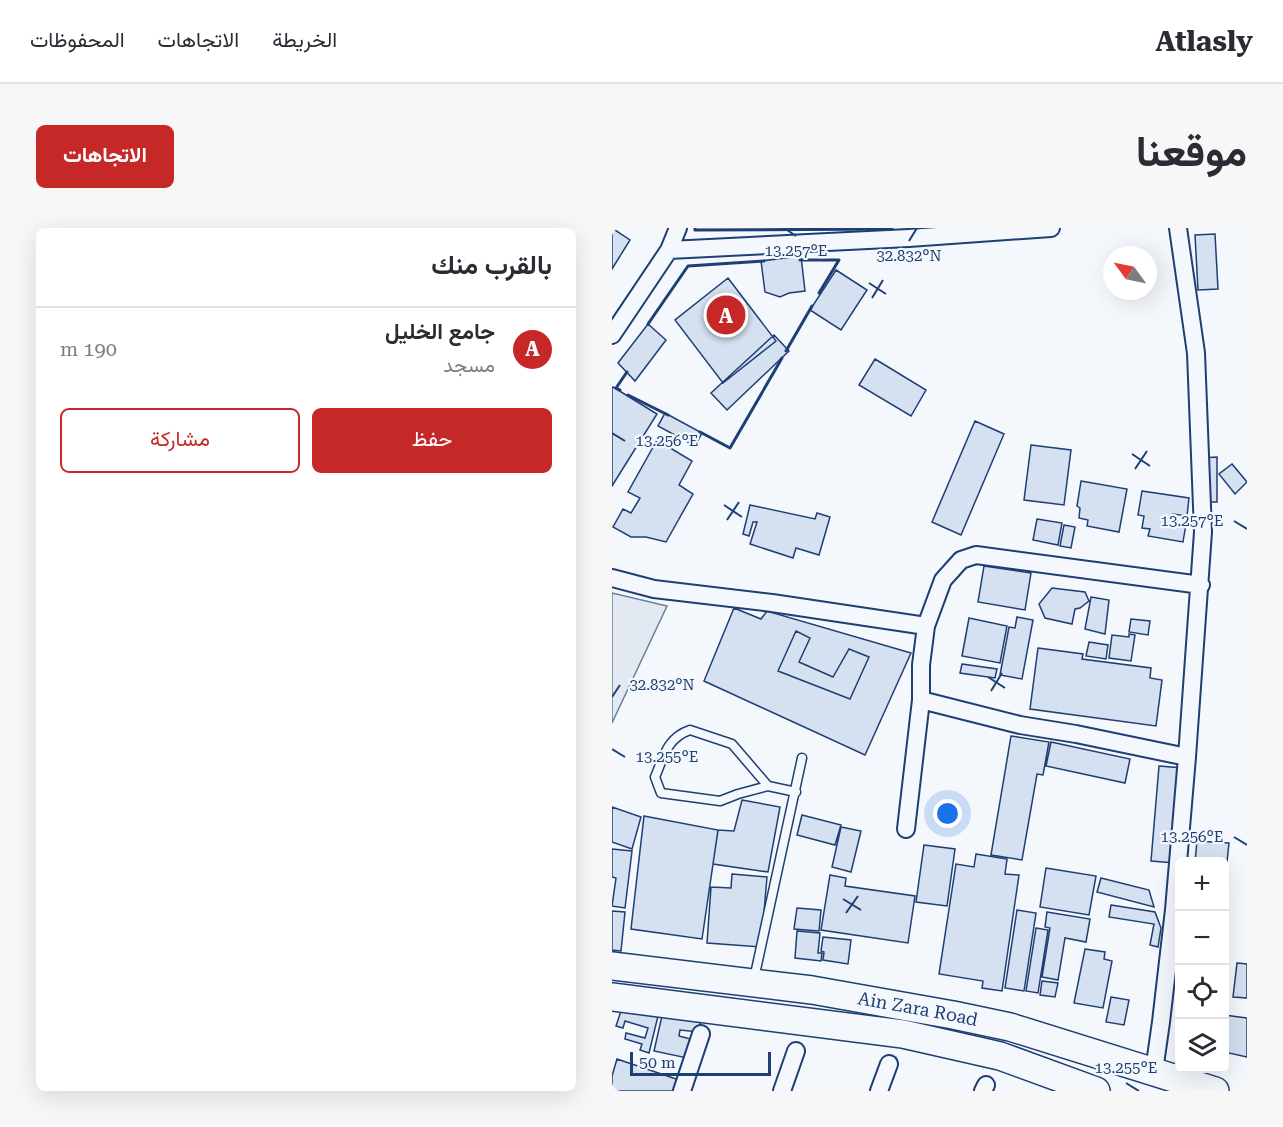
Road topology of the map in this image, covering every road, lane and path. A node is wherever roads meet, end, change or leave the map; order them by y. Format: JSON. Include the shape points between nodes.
{"nodes":[{"id":1,"x":678,"y":228,"type":"edge"},
{"id":2,"x":1051,"y":228,"type":"edge"},
{"id":3,"x":1178,"y":228,"type":"edge"},
{"id":4,"x":669,"y":250,"type":"junction"},
{"id":5,"x":612,"y":335,"type":"edge"},
{"id":6,"x":612,"y":578,"type":"edge"},
{"id":7,"x":1201,"y":585,"type":"junction"},
{"id":8,"x":926,"y":626,"type":"junction"},
{"id":9,"x":921,"y":700,"type":"junction"},
{"id":10,"x":802,"y":758,"type":"dead end"},
{"id":11,"x":1187,"y":758,"type":"junction"},
{"id":12,"x":768,"y":786,"type":"junction"},
{"id":13,"x":796,"y":792,"type":"junction"},
{"id":14,"x":906,"y":829,"type":"dead end"},
{"id":15,"x":612,"y":966,"type":"edge"},
{"id":16,"x":754,"y":982,"type":"junction"},
{"id":17,"x":612,"y":997,"type":"edge"},
{"id":18,"x":701,"y":1034,"type":"dead end"},
{"id":19,"x":796,"y":1052,"type":"dead end"},
{"id":20,"x":889,"y":1064,"type":"dead end"},
{"id":21,"x":1154,"y":1071,"type":"junction"},
{"id":22,"x":1093,"y":1090,"type":"edge"},
{"id":23,"x":682,"y":1091,"type":"edge"},
{"id":24,"x":782,"y":1091,"type":"edge"},
{"id":25,"x":879,"y":1091,"type":"edge"},
{"id":26,"x":1215,"y":1091,"type":"edge"}],
"edges":[{"from":1,"to":4,"type":"street"},
{"from":2,"to":4,"type":"street"},
{"from":3,"to":7,"type":"street","via":[[1196,353],[1203,532]]},
{"from":4,"to":5,"type":"street"},
{"from":6,"to":8,"type":"street","via":[[654,589]]},
{"from":7,"to":8,"type":"street","via":[[976,555],[961,560],[949,572]]},
{"from":7,"to":11,"type":"street"},
{"from":8,"to":9,"type":"street"},
{"from":9,"to":11,"type":"street","via":[[1020,725]]},
{"from":9,"to":14,"type":"street"},
{"from":10,"to":13,"type":"lane"},
{"from":11,"to":21,"type":"street"},
{"from":12,"to":12,"type":"lane","via":[[732,744],[690,730],[677,735],[668,746],[656,777],[661,793],[720,801]]},
{"from":12,"to":13,"type":"lane"},
{"from":13,"to":16,"type":"lane"},
{"from":15,"to":16,"type":"main road","name":"Ain Zara Road"},
{"from":16,"to":21,"type":"main road","name":"Ain Zara Road","via":[[1010,1027]]},
{"from":17,"to":22,"type":"main road","name":"Ain Zara Road","via":[[903,1034],[1000,1056]]},
{"from":18,"to":23,"type":"street"},
{"from":19,"to":24,"type":"street"},
{"from":20,"to":25,"type":"street"},
{"from":21,"to":26,"type":"main road","name":"Ain Zara Road"}]}
